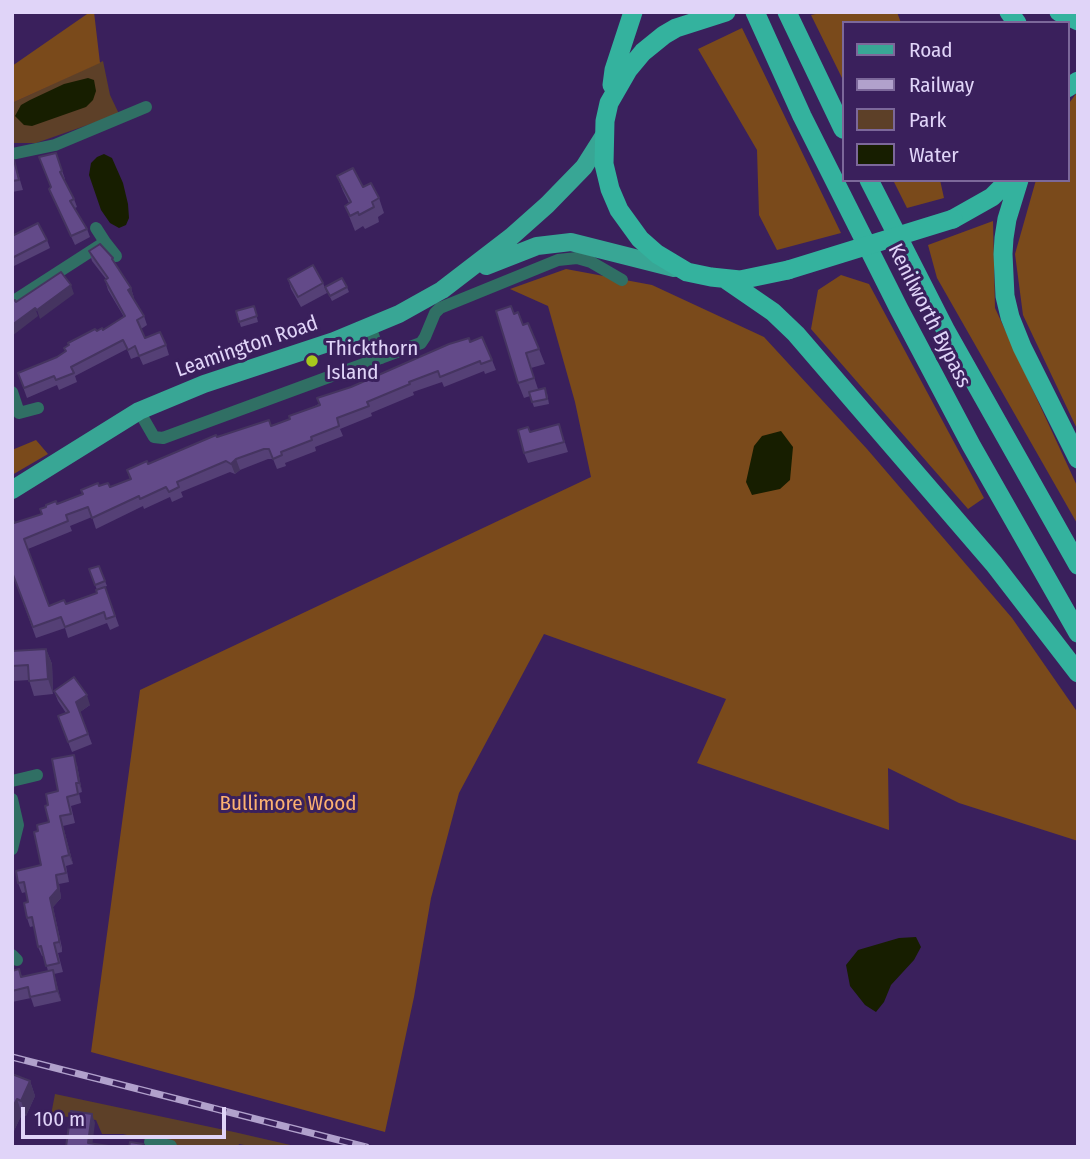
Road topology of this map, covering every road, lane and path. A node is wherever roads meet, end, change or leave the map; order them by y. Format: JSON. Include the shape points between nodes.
{"nodes":[{"id":1,"x":633,"y":12,"type":"edge"},
{"id":2,"x":726,"y":12,"type":"edge"},
{"id":3,"x":755,"y":12,"type":"edge"},
{"id":4,"x":787,"y":12,"type":"edge"},
{"id":5,"x":1059,"y":12,"type":"edge"},
{"id":6,"x":1078,"y":21,"type":"edge"},
{"id":7,"x":609,"y":103,"type":"junction"},
{"id":8,"x":146,"y":107,"type":"dead end"},
{"id":9,"x":842,"y":127,"type":"edge"},
{"id":10,"x":603,"y":137,"type":"junction"},
{"id":11,"x":12,"y":154,"type":"edge"},
{"id":12,"x":870,"y":182,"type":"edge"},
{"id":13,"x":1007,"y":182,"type":"edge"},
{"id":14,"x":1018,"y":182,"type":"edge"},
{"id":15,"x":96,"y":228,"type":"dead end"},
{"id":16,"x":105,"y":242,"type":"junction"},
{"id":17,"x":116,"y":256,"type":"dead end"},
{"id":18,"x":687,"y":272,"type":"junction"},
{"id":19,"x":463,"y":275,"type":"junction"},
{"id":20,"x":725,"y":279,"type":"junction"},
{"id":21,"x":622,"y":280,"type":"dead end"},
{"id":22,"x":12,"y":302,"type":"edge"},
{"id":23,"x":370,"y":326,"type":"junction"},
{"id":24,"x":381,"y":358,"type":"junction"},
{"id":25,"x":12,"y":392,"type":"edge"},
{"id":26,"x":38,"y":408,"type":"dead end"},
{"id":27,"x":139,"y":411,"type":"junction"},
{"id":28,"x":16,"y":415,"type":"edge"},
{"id":29,"x":1078,"y":459,"type":"edge"},
{"id":30,"x":12,"y":490,"type":"edge"},
{"id":31,"x":1078,"y":565,"type":"edge"},
{"id":32,"x":1078,"y":633,"type":"edge"},
{"id":33,"x":1078,"y":673,"type":"edge"},
{"id":34,"x":37,"y":775,"type":"dead end"},
{"id":35,"x":12,"y":781,"type":"edge"},
{"id":36,"x":12,"y":799,"type":"edge"},
{"id":37,"x":12,"y":849,"type":"edge"},
{"id":38,"x":150,"y":1142,"type":"dead end"},
{"id":39,"x":172,"y":1147,"type":"edge"}],
"edges":[{"from":1,"to":7,"type":"highway","via":[[614,70]]},
{"from":2,"to":7,"type":"highway","via":[[676,28],[643,52]]},
{"from":3,"to":32,"type":"highway","name":"Kenilworth Bypass","via":[[899,309]]},
{"from":4,"to":9,"type":"highway"},
{"from":5,"to":6,"type":"highway"},
{"from":7,"to":10,"type":"highway"},
{"from":8,"to":11,"type":"street","via":[[55,145]]},
{"from":10,"to":18,"type":"highway","via":[[607,176],[619,210],[640,239]]},
{"from":10,"to":19,"type":"main road","name":"Leamington Road","via":[[584,167],[547,205]]},
{"from":12,"to":31,"type":"highway","name":"Kenilworth Bypass","via":[[946,331]]},
{"from":13,"to":20,"type":"highway","bridge":true,"via":[[992,197],[953,219],[788,270]]},
{"from":14,"to":29,"type":"highway","via":[[1004,237],[1005,296],[1022,347]]},
{"from":15,"to":16,"type":"street"},
{"from":16,"to":17,"type":"street"},
{"from":16,"to":22,"type":"street"},
{"from":18,"to":19,"type":"main road","name":"Leamington Road","via":[[571,242],[526,249]]},
{"from":18,"to":20,"type":"highway"},
{"from":19,"to":23,"type":"main road","name":"Leamington Road"},
{"from":20,"to":33,"type":"highway","via":[[796,334],[994,565]]},
{"from":21,"to":24,"type":"street","via":[[591,262],[558,260],[440,308],[424,340]]},
{"from":23,"to":24,"type":"street"},
{"from":23,"to":27,"type":"main road","name":"Leamington Road"},
{"from":24,"to":27,"type":"street","via":[[163,438],[154,437]]},
{"from":25,"to":28,"type":"street"},
{"from":26,"to":28,"type":"street"},
{"from":27,"to":30,"type":"main road","name":"Leamington Road"},
{"from":34,"to":35,"type":"street"},
{"from":36,"to":37,"type":"street","via":[[18,825]]},
{"from":38,"to":39,"type":"street"}]}
